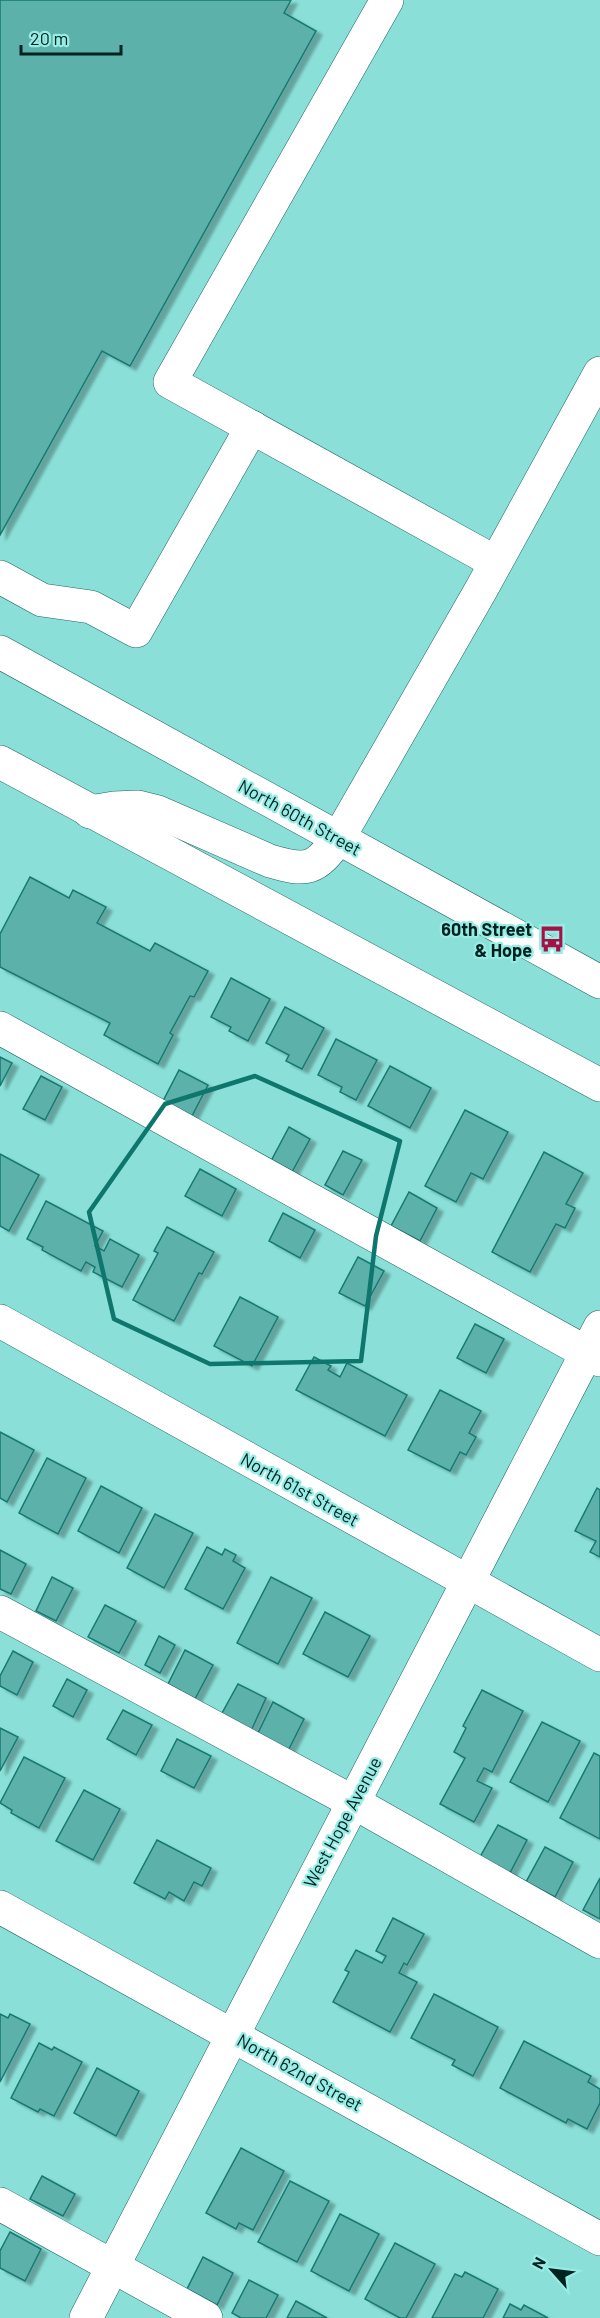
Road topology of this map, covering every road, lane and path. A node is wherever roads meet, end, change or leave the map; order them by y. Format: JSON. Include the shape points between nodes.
{"nodes":[{"id":1,"x":387,"y":0,"type":"edge"},
{"id":2,"x":600,"y":373,"type":"edge"},
{"id":3,"x":252,"y":428,"type":"junction"},
{"id":4,"x":495,"y":562,"type":"junction"},
{"id":5,"x":0,"y":577,"type":"edge"},
{"id":6,"x":0,"y":652,"type":"edge"},
{"id":7,"x":0,"y":762,"type":"edge"},
{"id":8,"x":90,"y":812,"type":"junction"},
{"id":9,"x":338,"y":839,"type":"junction"},
{"id":10,"x":600,"y":982,"type":"edge"},
{"id":11,"x":0,"y":1028,"type":"edge"},
{"id":12,"x":600,"y":1085,"type":"edge"},
{"id":13,"x":0,"y":1321,"type":"edge"},
{"id":14,"x":596,"y":1346,"type":"edge"},
{"id":15,"x":468,"y":1583,"type":"junction"},
{"id":16,"x":0,"y":1612,"type":"edge"},
{"id":17,"x":600,"y":1655,"type":"edge"},
{"id":18,"x":353,"y":1802,"type":"junction"},
{"id":19,"x":0,"y":1907,"type":"edge"},
{"id":20,"x":600,"y":1942,"type":"edge"},
{"id":21,"x":231,"y":2034,"type":"junction"},
{"id":22,"x":0,"y":2204,"type":"edge"},
{"id":23,"x":600,"y":2239,"type":"edge"},
{"id":24,"x":113,"y":2266,"type":"junction"},
{"id":25,"x":86,"y":2318,"type":"edge"},
{"id":26,"x":206,"y":2318,"type":"edge"}],
"edges":[{"from":1,"to":3,"type":"street","via":[[170,382]]},
{"from":2,"to":4,"type":"street"},
{"from":3,"to":4,"type":"street"},
{"from":3,"to":5,"type":"street","via":[[136,632],[91,607],[42,600]]},
{"from":4,"to":9,"type":"street"},
{"from":6,"to":9,"type":"street","name":"North 60th Street"},
{"from":7,"to":8,"type":"street"},
{"from":8,"to":9,"type":"street","via":[[138,807],[158,812],[287,866],[308,867],[323,860]]},
{"from":8,"to":12,"type":"street"},
{"from":9,"to":10,"type":"street","name":"North 60th Street"},
{"from":11,"to":14,"type":"street"},
{"from":13,"to":15,"type":"street","name":"North 61st Street"},
{"from":14,"to":15,"type":"street","name":"West Hope Avenue"},
{"from":15,"to":17,"type":"street","name":"North 61st Street"},
{"from":15,"to":18,"type":"street","name":"West Hope Avenue"},
{"from":16,"to":18,"type":"street"},
{"from":18,"to":20,"type":"street"},
{"from":18,"to":21,"type":"street","name":"West Hope Avenue"},
{"from":19,"to":21,"type":"street","name":"North 62nd Street"},
{"from":21,"to":23,"type":"street","name":"North 62nd Street"},
{"from":21,"to":24,"type":"street","name":"West Hope Avenue"},
{"from":22,"to":24,"type":"street"},
{"from":24,"to":25,"type":"street","name":"West Hope Avenue"},
{"from":24,"to":26,"type":"street"}]}
